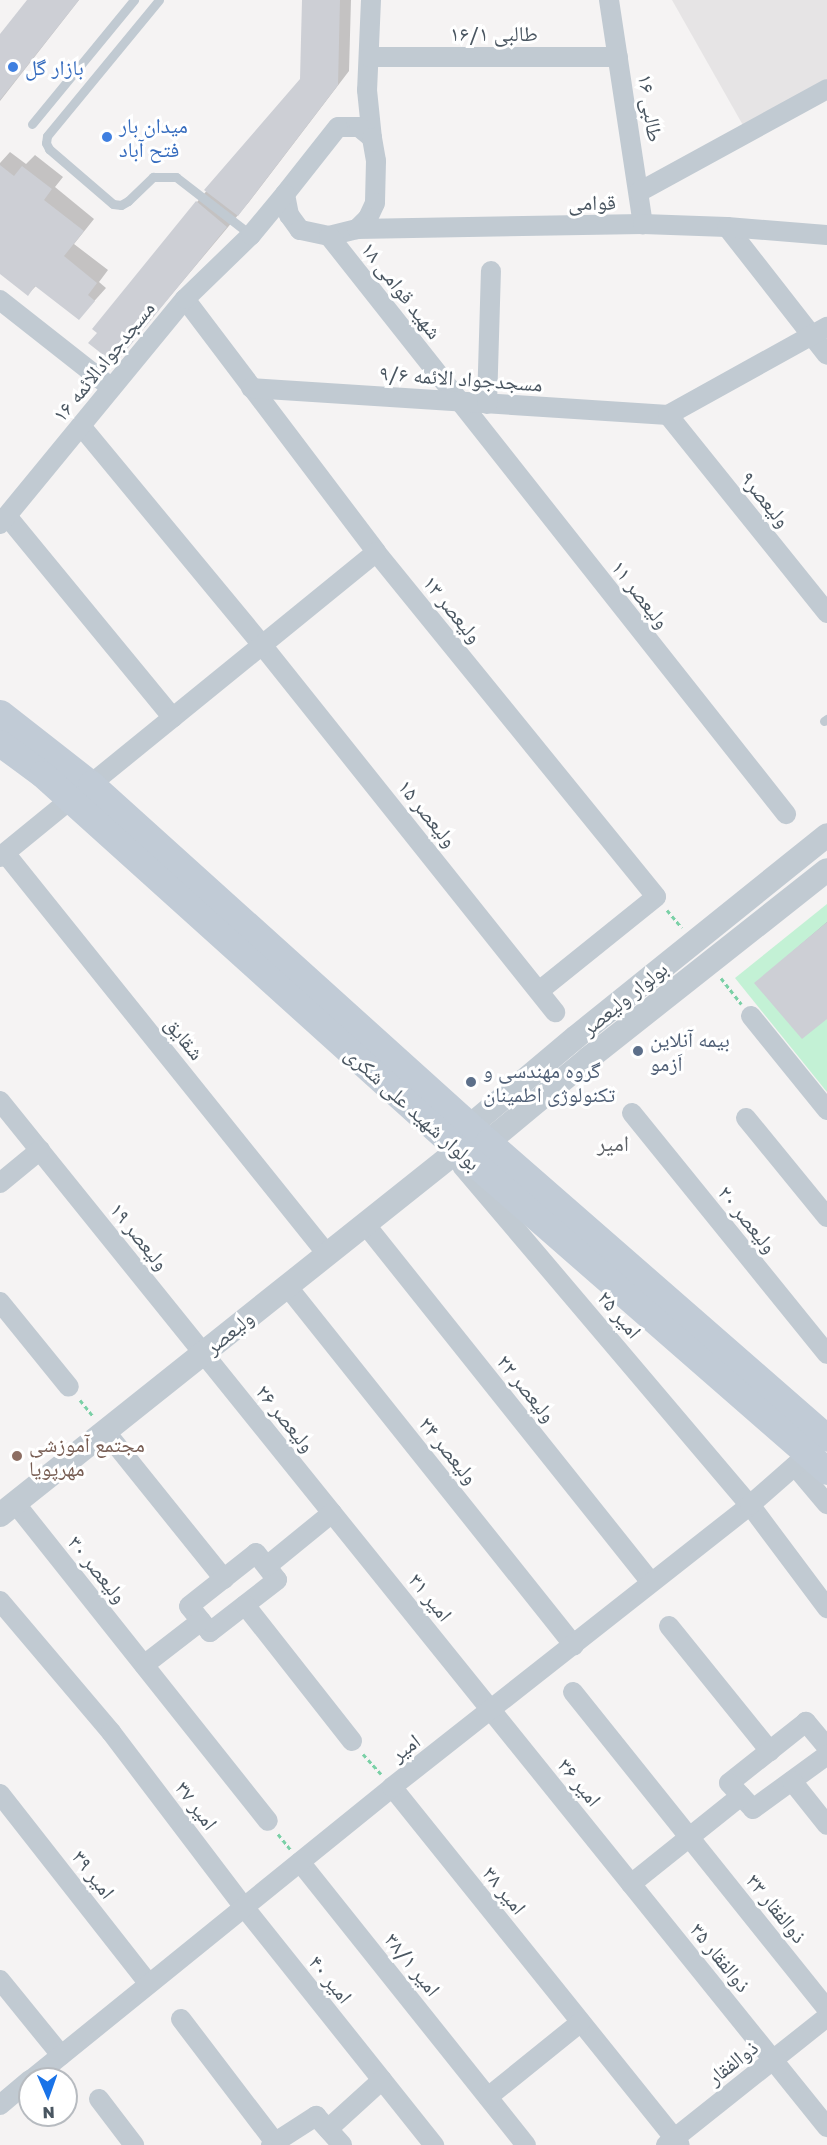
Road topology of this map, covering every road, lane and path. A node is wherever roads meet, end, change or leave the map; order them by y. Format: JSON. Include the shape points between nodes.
{"nodes":[{"id":1,"x":134,"y":0,"type":"edge"},
{"id":2,"x":159,"y":0,"type":"edge"},
{"id":3,"x":371,"y":0,"type":"edge"},
{"id":4,"x":609,"y":0,"type":"edge"},
{"id":5,"x":369,"y":57,"type":"junction"},
{"id":6,"x":618,"y":57,"type":"junction"},
{"id":7,"x":827,"y":89,"type":"edge"},
{"id":8,"x":367,"y":90,"type":"junction"},
{"id":9,"x":32,"y":124,"type":"dead end"},
{"id":10,"x":338,"y":127,"type":"junction"},
{"id":11,"x":372,"y":138,"type":"junction"},
{"id":12,"x":639,"y":192,"type":"junction"},
{"id":13,"x":285,"y":194,"type":"junction"},
{"id":14,"x":375,"y":204,"type":"junction"},
{"id":15,"x":643,"y":224,"type":"junction"},
{"id":16,"x":727,"y":227,"type":"junction"},
{"id":17,"x":357,"y":229,"type":"junction"},
{"id":18,"x":404,"y":229,"type":"junction"},
{"id":19,"x":300,"y":230,"type":"junction"},
{"id":20,"x":251,"y":235,"type":"junction"},
{"id":21,"x":827,"y":235,"type":"edge"},
{"id":22,"x":329,"y":236,"type":"junction"},
{"id":23,"x":491,"y":271,"type":"dead end"},
{"id":24,"x":185,"y":299,"type":"junction"},
{"id":25,"x":0,"y":300,"type":"edge"},
{"id":26,"x":820,"y":332,"type":"edge"},
{"id":27,"x":827,"y":355,"type":"edge"},
{"id":28,"x":112,"y":388,"type":"junction"},
{"id":29,"x":251,"y":388,"type":"junction"},
{"id":30,"x":458,"y":402,"type":"junction"},
{"id":31,"x":487,"y":404,"type":"junction"},
{"id":32,"x":668,"y":415,"type":"junction"},
{"id":33,"x":81,"y":426,"type":"junction"},
{"id":34,"x":5,"y":511,"type":"edge"},
{"id":35,"x":376,"y":552,"type":"junction"},
{"id":36,"x":827,"y":613,"type":"edge"},
{"id":37,"x":262,"y":645,"type":"junction"},
{"id":38,"x":0,"y":713,"type":"edge"},
{"id":39,"x":173,"y":718,"type":"junction"},
{"id":40,"x":0,"y":743,"type":"edge"},
{"id":41,"x":81,"y":792,"type":"junction"},
{"id":42,"x":786,"y":814,"type":"dead end"},
{"id":43,"x":827,"y":835,"type":"edge"},
{"id":44,"x":3,"y":855,"type":"edge"},
{"id":45,"x":827,"y":870,"type":"edge"},
{"id":46,"x":656,"y":897,"type":"junction"},
{"id":47,"x":694,"y":942,"type":"junction"},
{"id":48,"x":709,"y":963,"type":"junction"},
{"id":49,"x":539,"y":991,"type":"junction"},
{"id":50,"x":555,"y":1012,"type":"dead end"},
{"id":51,"x":751,"y":1016,"type":"joint"},
{"id":52,"x":0,"y":1101,"type":"edge"},
{"id":53,"x":827,"y":1110,"type":"edge"},
{"id":54,"x":632,"y":1113,"type":"dead end"},
{"id":55,"x":746,"y":1118,"type":"dead end"},
{"id":56,"x":467,"y":1143,"type":"junction"},
{"id":57,"x":40,"y":1150,"type":"junction"},
{"id":58,"x":0,"y":1183,"type":"edge"},
{"id":59,"x":827,"y":1217,"type":"edge"},
{"id":60,"x":365,"y":1224,"type":"junction"},
{"id":61,"x":327,"y":1254,"type":"junction"},
{"id":62,"x":287,"y":1286,"type":"junction"},
{"id":63,"x":0,"y":1302,"type":"edge"},
{"id":64,"x":203,"y":1353,"type":"junction"},
{"id":65,"x":827,"y":1354,"type":"edge"},
{"id":66,"x":69,"y":1387,"type":"joint"},
{"id":67,"x":105,"y":1431,"type":"junction"},
{"id":68,"x":818,"y":1449,"type":"edge"},
{"id":69,"x":827,"y":1503,"type":"edge"},
{"id":70,"x":750,"y":1505,"type":"junction"},
{"id":71,"x":7,"y":1509,"type":"edge"},
{"id":72,"x":332,"y":1513,"type":"junction"},
{"id":73,"x":267,"y":1566,"type":"junction"},
{"id":74,"x":224,"y":1579,"type":"junction"},
{"id":75,"x":651,"y":1582,"type":"junction"},
{"id":76,"x":0,"y":1600,"type":"edge"},
{"id":77,"x":245,"y":1605,"type":"junction"},
{"id":78,"x":827,"y":1608,"type":"edge"},
{"id":79,"x":201,"y":1620,"type":"junction"},
{"id":80,"x":669,"y":1626,"type":"dead end"},
{"id":81,"x":574,"y":1645,"type":"junction"},
{"id":82,"x":144,"y":1665,"type":"junction"},
{"id":83,"x":573,"y":1692,"type":"dead end"},
{"id":84,"x":492,"y":1711,"type":"junction"},
{"id":85,"x":824,"y":1738,"type":"edge"},
{"id":86,"x":352,"y":1741,"type":"joint"},
{"id":87,"x":770,"y":1751,"type":"junction"},
{"id":88,"x":827,"y":1755,"type":"edge"},
{"id":89,"x":792,"y":1781,"type":"junction"},
{"id":90,"x":392,"y":1787,"type":"junction"},
{"id":91,"x":0,"y":1794,"type":"edge"},
{"id":92,"x":741,"y":1796,"type":"junction"},
{"id":93,"x":267,"y":1821,"type":"joint"},
{"id":94,"x":827,"y":1825,"type":"edge"},
{"id":95,"x":690,"y":1837,"type":"junction"},
{"id":96,"x":300,"y":1862,"type":"junction"},
{"id":97,"x":631,"y":1884,"type":"junction"},
{"id":98,"x":244,"y":1907,"type":"junction"},
{"id":99,"x":0,"y":1980,"type":"edge"},
{"id":100,"x":149,"y":1984,"type":"junction"},
{"id":101,"x":827,"y":2009,"type":"edge"},
{"id":102,"x":827,"y":2017,"type":"edge"},
{"id":103,"x":181,"y":2019,"type":"dead end"},
{"id":104,"x":581,"y":2022,"type":"junction"},
{"id":105,"x":61,"y":2055,"type":"junction"},
{"id":106,"x":773,"y":2060,"type":"junction"},
{"id":107,"x":47,"y":2067,"type":"edge"},
{"id":108,"x":382,"y":2080,"type":"junction"},
{"id":109,"x":18,"y":2090,"type":"edge"},
{"id":110,"x":488,"y":2097,"type":"junction"},
{"id":111,"x":99,"y":2099,"type":"dead end"},
{"id":112,"x":0,"y":2105,"type":"edge"},
{"id":113,"x":827,"y":2127,"type":"edge"},
{"id":114,"x":328,"y":2129,"type":"junction"},
{"id":115,"x":674,"y":2143,"type":"edge"},
{"id":116,"x":274,"y":2144,"type":"edge"},
{"id":117,"x":134,"y":2145,"type":"edge"},
{"id":118,"x":342,"y":2145,"type":"edge"},
{"id":119,"x":434,"y":2145,"type":"edge"},
{"id":120,"x":526,"y":2145,"type":"edge"}],
"edges":[{"from":1,"to":9,"type":"lane"},
{"from":2,"to":20,"type":"lane","via":[[46,143],[113,204],[128,201],[153,177],[176,177]]},
{"from":3,"to":5,"type":"street"},
{"from":4,"to":6,"type":"street","name":"طالبی ۱۶"},
{"from":5,"to":6,"type":"street","name":"طالبی ۱۶/۱"},
{"from":5,"to":8,"type":"street"},
{"from":6,"to":12,"type":"street","name":"طالبی ۱۶"},
{"from":7,"to":12,"type":"street"},
{"from":8,"to":10,"type":"street","via":[[356,110]]},
{"from":8,"to":11,"type":"street"},
{"from":10,"to":11,"type":"street","via":[[359,127]]},
{"from":10,"to":13,"type":"street"},
{"from":11,"to":14,"type":"street"},
{"from":12,"to":15,"type":"street","name":"طالبی ۱۶"},
{"from":13,"to":19,"type":"street","via":[[289,215]]},
{"from":13,"to":20,"type":"street","name":"مسجدجوادالائمه ۱۶"},
{"from":14,"to":17,"type":"street"},
{"from":14,"to":18,"type":"street","via":[[383,218]]},
{"from":15,"to":16,"type":"street","name":"قوامی"},
{"from":15,"to":18,"type":"street","name":"قوامی"},
{"from":16,"to":21,"type":"street","name":"قوامی"},
{"from":16,"to":26,"type":"street"},
{"from":17,"to":18,"type":"street","name":"قوامی"},
{"from":17,"to":22,"type":"street"},
{"from":19,"to":20,"type":"street","via":[[270,226]]},
{"from":19,"to":22,"type":"street"},
{"from":20,"to":24,"type":"street","name":"مسجدجوادالائمه ۱۶"},
{"from":22,"to":30,"type":"street","name":"شهید قوامی ۱۸"},
{"from":23,"to":31,"type":"street"},
{"from":24,"to":28,"type":"street","name":"مسجدجوادالائمه ۱۶"},
{"from":24,"to":29,"type":"street","name":"ولیعصر ۱۳"},
{"from":25,"to":28,"type":"street"},
{"from":26,"to":27,"type":"street"},
{"from":26,"to":32,"type":"street"},
{"from":28,"to":33,"type":"street","name":"مسجدجوادالائمه ۱۶"},
{"from":29,"to":30,"type":"street","name":"مسجدجواد الائمه ۹/۶"},
{"from":29,"to":35,"type":"street","name":"ولیعصر ۱۳"},
{"from":30,"to":31,"type":"street","name":"مسجدجواد الائمه ۹/۶"},
{"from":30,"to":42,"type":"street","name":"ولیعصر ۱۱"},
{"from":31,"to":32,"type":"street","name":"مسجدجواد الائمه ۹/۶"},
{"from":32,"to":36,"type":"street","name":"ولیعصر۹"},
{"from":33,"to":34,"type":"street","name":"مسجدجوادالائمه ۱۶"},
{"from":33,"to":37,"type":"street","name":"ولیعصر ۱۵"},
{"from":34,"to":39,"type":"street"},
{"from":35,"to":37,"type":"street"},
{"from":35,"to":46,"type":"street","name":"ولیعصر ۱۳"},
{"from":37,"to":39,"type":"street"},
{"from":37,"to":49,"type":"street","name":"ولیعصر ۱۵"},
{"from":38,"to":41,"type":"main road","name":"بولوار شهید علی شکری"},
{"from":39,"to":41,"type":"street"},
{"from":40,"to":41,"type":"main road","name":"بولوار شهید علی شکری"},
{"from":41,"to":44,"type":"street"},
{"from":41,"to":56,"type":"main road","name":"بولوار شهید علی شکری"},
{"from":43,"to":47,"type":"street","name":"بولوار ولیعصر"},
{"from":44,"to":61,"type":"street","name":"شقایق"},
{"from":45,"to":48,"type":"street","name":"بولوار ولیعصر"},
{"from":46,"to":47,"type":"path"},
{"from":46,"to":49,"type":"street"},
{"from":47,"to":56,"type":"street","name":"بولوار ولیعصر"},
{"from":48,"to":51,"type":"path"},
{"from":48,"to":56,"type":"street","name":"بولوار ولیعصر","via":[[589,1058]]},
{"from":49,"to":50,"type":"street","name":"ولیعصر ۱۵"},
{"from":51,"to":53,"type":"street"},
{"from":52,"to":57,"type":"street","name":"ولیعصر ۱۹"},
{"from":54,"to":65,"type":"street","name":"ولیعصر ۲۰"},
{"from":55,"to":59,"type":"street"},
{"from":56,"to":60,"type":"street","name":"ولیعصر"},
{"from":56,"to":68,"type":"main road","name":"بولوار شهید علی شکری"},
{"from":56,"to":70,"type":"street","name":"امیر ۲۵"},
{"from":57,"to":58,"type":"street"},
{"from":57,"to":64,"type":"street","name":"ولیعصر ۱۹"},
{"from":60,"to":61,"type":"street","name":"ولیعصر"},
{"from":60,"to":75,"type":"street","name":"ولیعصر ۲۲"},
{"from":61,"to":62,"type":"street","name":"ولیعصر"},
{"from":62,"to":64,"type":"street","name":"ولیعصر"},
{"from":62,"to":81,"type":"street","name":"ولیعصر ۲۴"},
{"from":63,"to":66,"type":"street"},
{"from":64,"to":67,"type":"street","name":"ولیعصر"},
{"from":64,"to":72,"type":"street","name":"ولیعصر ۲۶"},
{"from":66,"to":67,"type":"path"},
{"from":67,"to":71,"type":"street","name":"ولیعصر"},
{"from":67,"to":74,"type":"street"},
{"from":68,"to":69,"type":"street"},
{"from":68,"to":70,"type":"street","name":"امیر"},
{"from":70,"to":75,"type":"street","name":"امیر"},
{"from":70,"to":78,"type":"street","name":"امیر ۲۵"},
{"from":71,"to":82,"type":"street","name":"ولیعصر ۳۰"},
{"from":72,"to":73,"type":"street"},
{"from":72,"to":84,"type":"street","name":"امیر ۳۱"},
{"from":73,"to":74,"type":"street","via":[[256,1553]]},
{"from":73,"to":77,"type":"street","via":[[277,1580]]},
{"from":74,"to":79,"type":"street","via":[[189,1606]]},
{"from":75,"to":81,"type":"street","name":"امیر"},
{"from":76,"to":98,"type":"street","name":"امیر ۳۷","via":[[111,1732]]},
{"from":77,"to":79,"type":"street","via":[[210,1632]]},
{"from":77,"to":86,"type":"street"},
{"from":79,"to":82,"type":"street"},
{"from":80,"to":87,"type":"street"},
{"from":81,"to":84,"type":"street","name":"امیر"},
{"from":82,"to":93,"type":"street","name":"ولیعصر ۳۰"},
{"from":83,"to":95,"type":"street","name":"ذوالفقار ۳۳"},
{"from":84,"to":90,"type":"street","name":"امیر"},
{"from":84,"to":97,"type":"street","name":"امیر ۳۶"},
{"from":85,"to":87,"type":"street","via":[[806,1722]]},
{"from":86,"to":90,"type":"path"},
{"from":87,"to":92,"type":"street","via":[[729,1783]]},
{"from":88,"to":89,"type":"street"},
{"from":89,"to":92,"type":"street","via":[[753,1809]]},
{"from":89,"to":94,"type":"street"},
{"from":90,"to":96,"type":"street","name":"امیر"},
{"from":90,"to":104,"type":"street","name":"امیر ۳۸"},
{"from":91,"to":100,"type":"street","name":"امیر ۳۹"},
{"from":92,"to":95,"type":"street"},
{"from":93,"to":96,"type":"path"},
{"from":95,"to":97,"type":"street"},
{"from":95,"to":101,"type":"street","name":"ذوالفقار ۳۳"},
{"from":96,"to":98,"type":"street","name":"امیر"},
{"from":96,"to":110,"type":"street","name":"امیر ۳۸/۱"},
{"from":97,"to":106,"type":"street","name":"ذوالفقار ۳۵"},
{"from":98,"to":100,"type":"street","name":"امیر"},
{"from":98,"to":108,"type":"street","name":"امیر ۴۰"},
{"from":99,"to":105,"type":"street"},
{"from":100,"to":105,"type":"street","name":"امیر"},
{"from":102,"to":106,"type":"street","name":"ذوالفقار"},
{"from":103,"to":116,"type":"street"},
{"from":104,"to":110,"type":"street"},
{"from":104,"to":115,"type":"street","name":"امیر ۳۸"},
{"from":105,"to":107,"type":"street","name":"امیر"},
{"from":106,"to":113,"type":"street","name":"ذوالفقار ۳۵"},
{"from":106,"to":115,"type":"street","name":"ذوالفقار"},
{"from":108,"to":114,"type":"street"},
{"from":108,"to":119,"type":"street","name":"امیر ۴۰"},
{"from":109,"to":112,"type":"street","name":"امیر"},
{"from":110,"to":120,"type":"street","name":"امیر ۳۸/۱"},
{"from":111,"to":117,"type":"street"},
{"from":114,"to":116,"type":"street","via":[[316,2116]]},
{"from":114,"to":118,"type":"street"}]}
